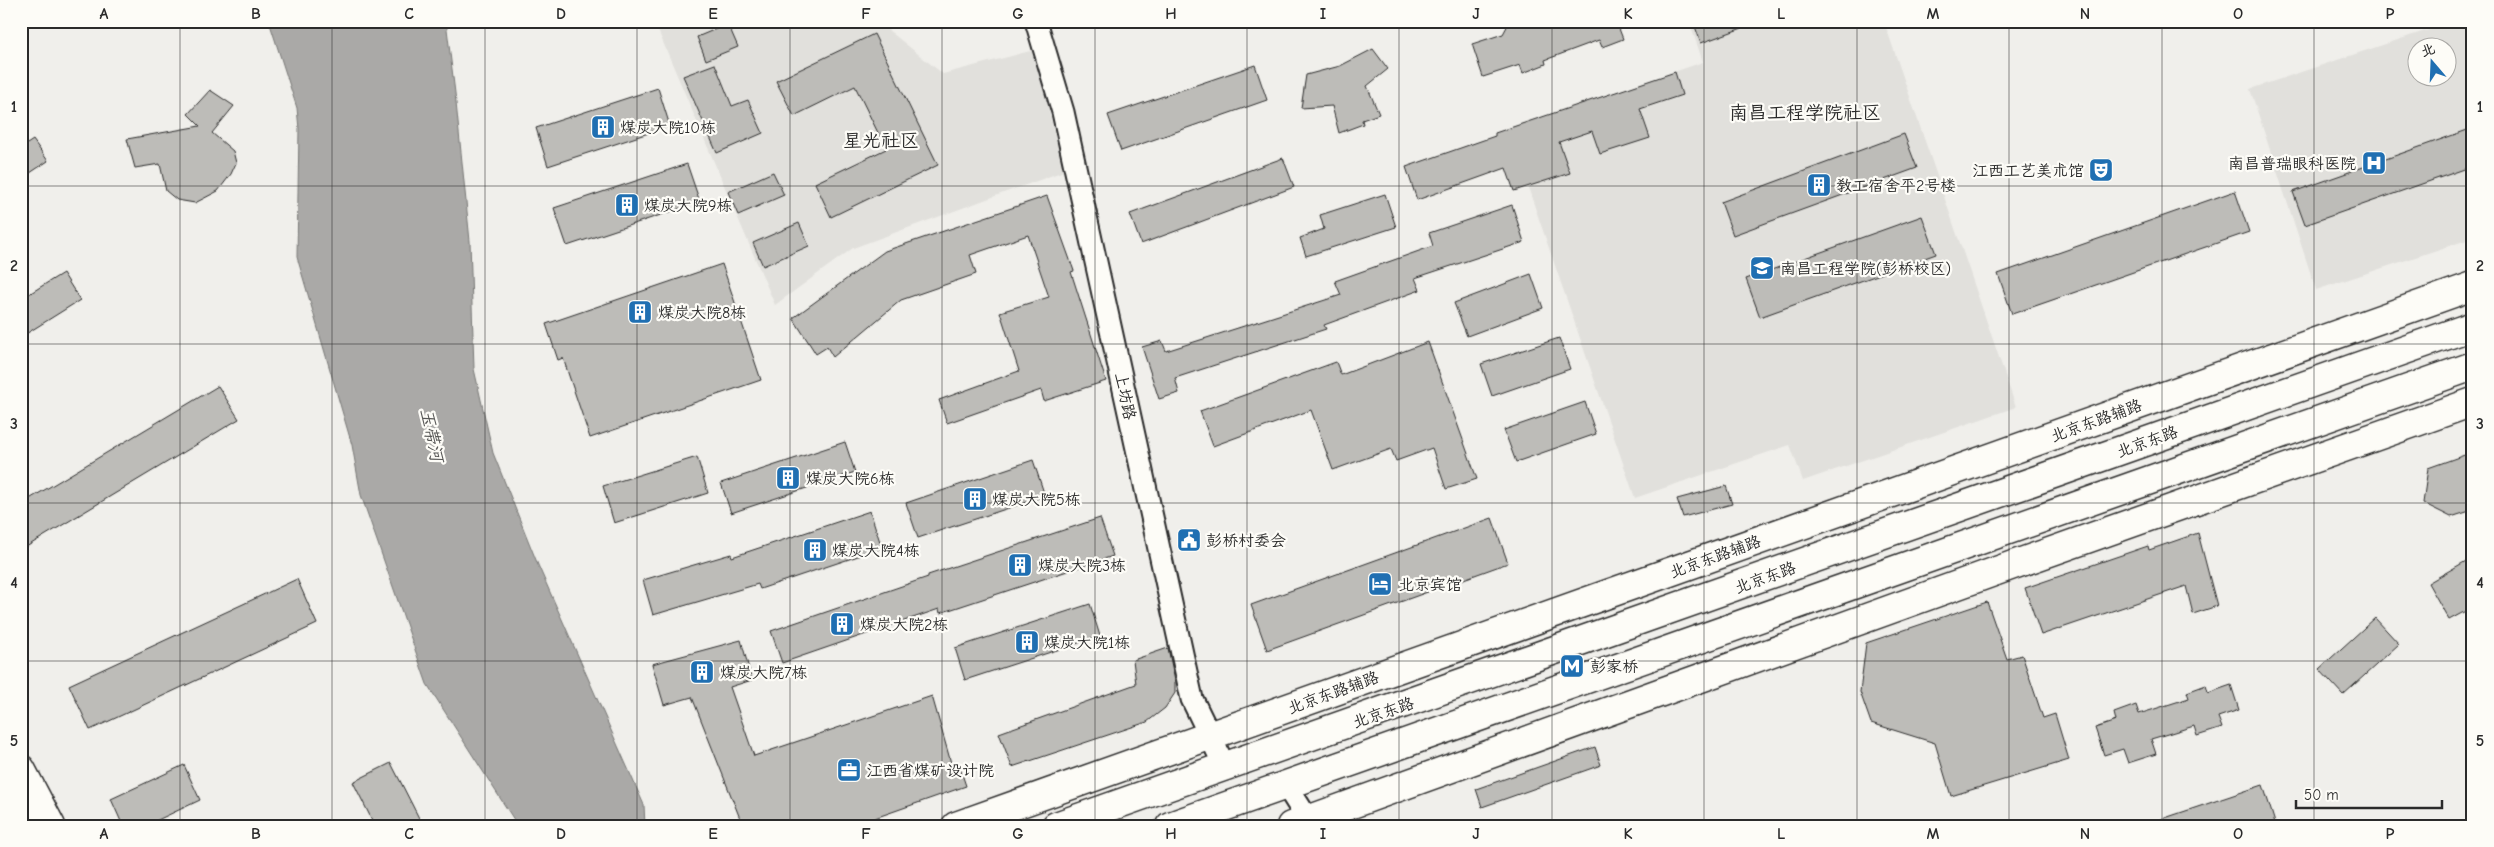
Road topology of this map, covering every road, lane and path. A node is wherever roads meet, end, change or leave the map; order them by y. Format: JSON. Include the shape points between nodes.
{"nodes":[{"id":1,"x":1036,"y":21,"type":"edge"},
{"id":2,"x":2473,"y":286,"type":"edge"},
{"id":3,"x":2473,"y":326,"type":"edge"},
{"id":4,"x":2473,"y":366,"type":"edge"},
{"id":5,"x":2473,"y":402,"type":"edge"},
{"id":6,"x":1210,"y":736,"type":"junction"},
{"id":7,"x":1225,"y":767,"type":"junction"},
{"id":8,"x":21,"y":769,"type":"edge"},
{"id":9,"x":1286,"y":784,"type":"junction"},
{"id":10,"x":1303,"y":824,"type":"edge"},
{"id":11,"x":51,"y":826,"type":"edge"},
{"id":12,"x":956,"y":826,"type":"edge"},
{"id":13,"x":1056,"y":826,"type":"edge"},
{"id":14,"x":1170,"y":826,"type":"edge"}],
"edges":[{"from":1,"to":6,"type":"street","name":"上坊路","via":[[1064,112],[1192,699]]},
{"from":2,"to":6,"type":"main road","name":"北京东路辅路"},
{"from":3,"to":7,"type":"main road","name":"北京东路"},
{"from":4,"to":9,"type":"main road"},
{"from":5,"to":10,"type":"main road","via":[[2012,565]]},
{"from":6,"to":7,"type":"street","name":"上坊路"},
{"from":6,"to":12,"type":"main road","name":"北京东路辅路"},
{"from":7,"to":13,"type":"main road","name":"北京东路"},
{"from":8,"to":11,"type":"main road"},
{"from":9,"to":10,"type":"street"},
{"from":9,"to":14,"type":"main road"}]}
